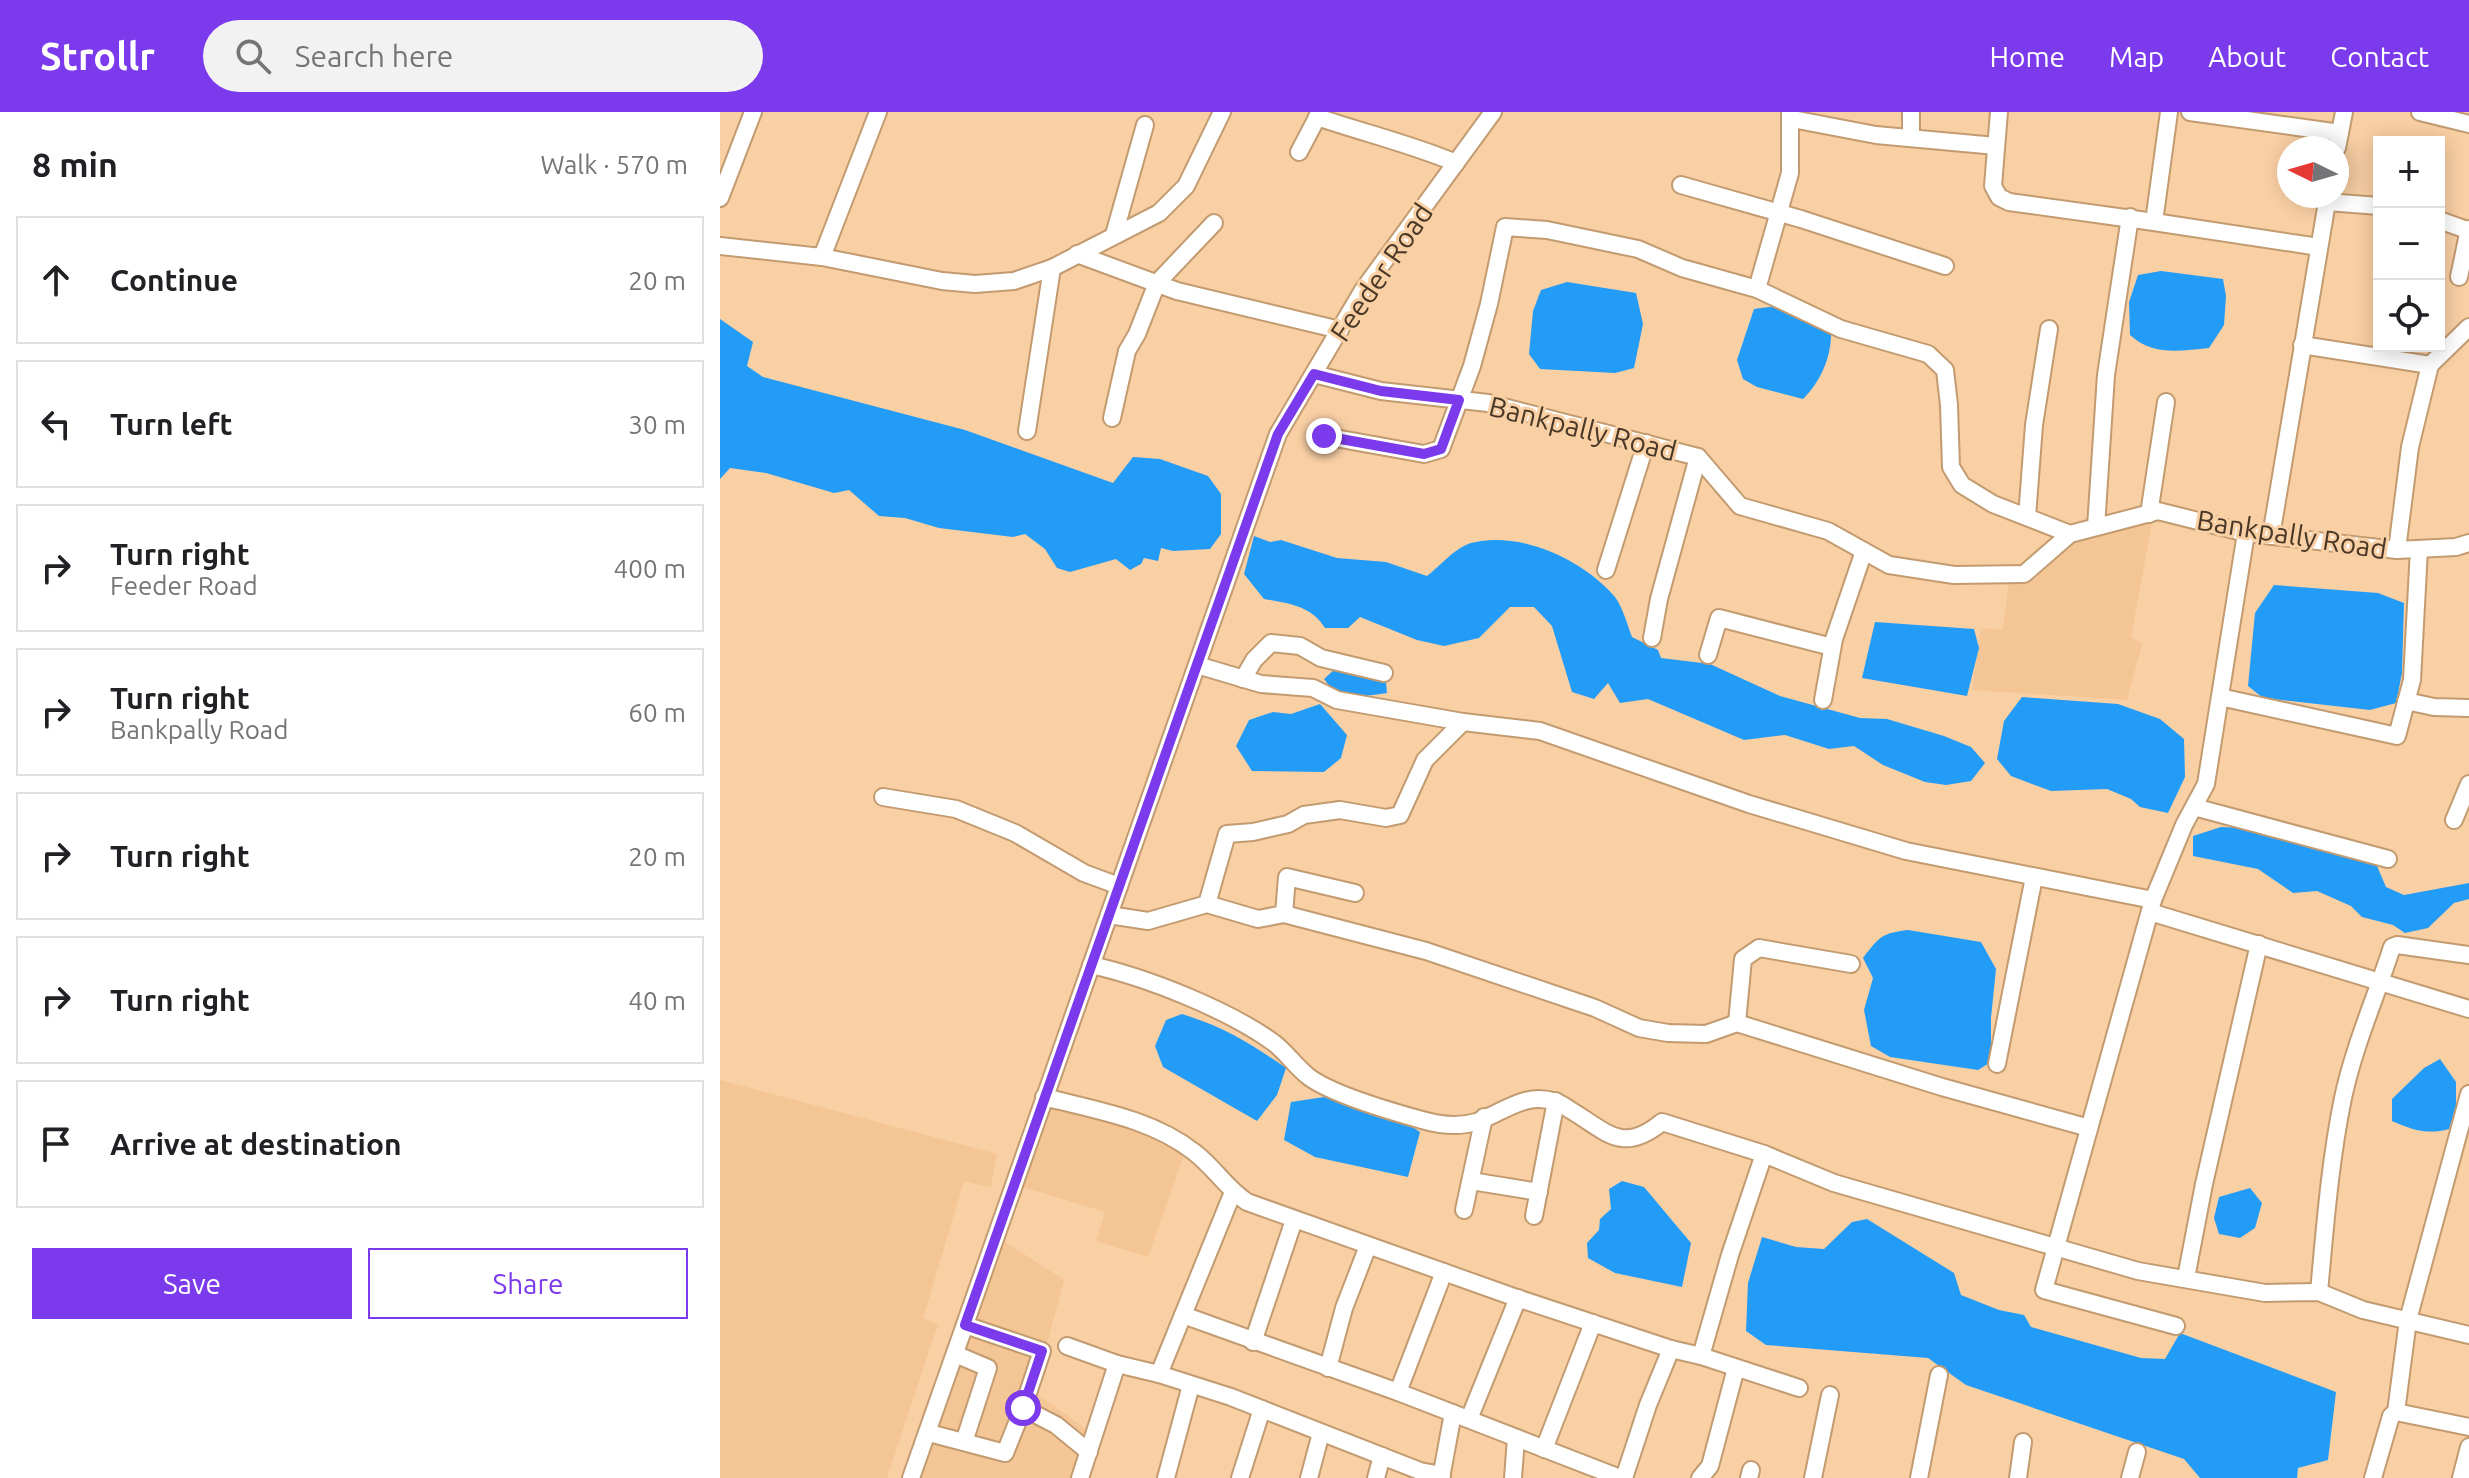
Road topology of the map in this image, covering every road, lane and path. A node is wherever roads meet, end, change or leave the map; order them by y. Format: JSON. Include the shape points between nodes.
{"nodes":[{"id":1,"x":753,"y":112,"type":"edge"},
{"id":2,"x":878,"y":112,"type":"edge"},
{"id":3,"x":1222,"y":112,"type":"edge"},
{"id":4,"x":1493,"y":112,"type":"edge"},
{"id":5,"x":1911,"y":112,"type":"edge"},
{"id":6,"x":1999,"y":112,"type":"edge"},
{"id":7,"x":2169,"y":112,"type":"edge"},
{"id":8,"x":2190,"y":112,"type":"edge"},
{"id":9,"x":2344,"y":112,"type":"edge"},
{"id":10,"x":2420,"y":112,"type":"edge"},
{"id":11,"x":1318,"y":115,"type":"edge"},
{"id":12,"x":1791,"y":116,"type":"edge"},
{"id":13,"x":2469,"y":124,"type":"edge"},
{"id":14,"x":1145,"y":125,"type":"dead end"},
{"id":15,"x":2312,"y":136,"type":"edge"},
{"id":16,"x":2339,"y":136,"type":"edge"},
{"id":17,"x":1911,"y":138,"type":"junction"},
{"id":18,"x":1996,"y":146,"type":"junction"},
{"id":19,"x":1299,"y":152,"type":"dead end"},
{"id":20,"x":1456,"y":163,"type":"junction"},
{"id":21,"x":1681,"y":185,"type":"dead end"},
{"id":22,"x":720,"y":198,"type":"edge"},
{"id":23,"x":2349,"y":202,"type":"edge"},
{"id":24,"x":2373,"y":205,"type":"edge"},
{"id":25,"x":2326,"y":208,"type":"edge"},
{"id":26,"x":1778,"y":213,"type":"junction"},
{"id":27,"x":2130,"y":217,"type":"junction"},
{"id":28,"x":2154,"y":222,"type":"junction"},
{"id":29,"x":2445,"y":222,"type":"edge"},
{"id":30,"x":1214,"y":223,"type":"dead end"},
{"id":31,"x":2468,"y":230,"type":"edge"},
{"id":32,"x":1114,"y":235,"type":"junction"},
{"id":33,"x":720,"y":246,"type":"edge"},
{"id":34,"x":2319,"y":247,"type":"junction"},
{"id":35,"x":1077,"y":254,"type":"junction"},
{"id":36,"x":822,"y":257,"type":"junction"},
{"id":37,"x":1945,"y":266,"type":"dead end"},
{"id":38,"x":1052,"y":268,"type":"junction"},
{"id":39,"x":2459,"y":277,"type":"dead end"},
{"id":40,"x":1157,"y":283,"type":"junction"},
{"id":41,"x":1757,"y":289,"type":"junction"},
{"id":42,"x":2469,"y":327,"type":"edge"},
{"id":43,"x":2049,"y":329,"type":"dead end"},
{"id":44,"x":1340,"y":330,"type":"junction"},
{"id":45,"x":2302,"y":345,"type":"junction"},
{"id":46,"x":2430,"y":365,"type":"junction"},
{"id":47,"x":1314,"y":374,"type":"junction"},
{"id":48,"x":1459,"y":400,"type":"junction"},
{"id":49,"x":2166,"y":402,"type":"dead end"},
{"id":50,"x":1112,"y":418,"type":"dead end"},
{"id":51,"x":1027,"y":431,"type":"dead end"},
{"id":52,"x":1324,"y":436,"type":"dead end"},
{"id":53,"x":1646,"y":443,"type":"junction"},
{"id":54,"x":1698,"y":457,"type":"junction"},
{"id":55,"x":2149,"y":514,"type":"junction"},
{"id":56,"x":2027,"y":517,"type":"junction"},
{"id":57,"x":2096,"y":527,"type":"junction"},
{"id":58,"x":2246,"y":533,"type":"junction"},
{"id":59,"x":2070,"y":534,"type":"junction"},
{"id":60,"x":2271,"y":536,"type":"junction"},
{"id":61,"x":2469,"y":542,"type":"edge"},
{"id":62,"x":2419,"y":549,"type":"junction"},
{"id":63,"x":2397,"y":550,"type":"junction"},
{"id":64,"x":1864,"y":551,"type":"junction"},
{"id":65,"x":1606,"y":570,"type":"dead end"},
{"id":66,"x":1652,"y":638,"type":"dead end"},
{"id":67,"x":1832,"y":647,"type":"junction"},
{"id":68,"x":1708,"y":655,"type":"dead end"},
{"id":69,"x":1197,"y":665,"type":"junction"},
{"id":70,"x":1384,"y":673,"type":"dead end"},
{"id":71,"x":1243,"y":679,"type":"junction"},
{"id":72,"x":2220,"y":697,"type":"junction"},
{"id":73,"x":1823,"y":700,"type":"dead end"},
{"id":74,"x":2406,"y":701,"type":"junction"},
{"id":75,"x":2469,"y":708,"type":"edge"},
{"id":76,"x":1463,"y":722,"type":"junction"},
{"id":77,"x":2469,"y":784,"type":"edge"},
{"id":78,"x":883,"y":797,"type":"dead end"},
{"id":79,"x":2194,"y":807,"type":"junction"},
{"id":80,"x":2454,"y":820,"type":"dead end"},
{"id":81,"x":2388,"y":859,"type":"dead end"},
{"id":82,"x":2034,"y":877,"type":"junction"},
{"id":83,"x":1119,"y":886,"type":"junction"},
{"id":84,"x":1355,"y":893,"type":"dead end"},
{"id":85,"x":1207,"y":904,"type":"junction"},
{"id":86,"x":2151,"y":906,"type":"junction"},
{"id":87,"x":1284,"y":914,"type":"junction"},
{"id":88,"x":1109,"y":915,"type":"junction"},
{"id":89,"x":2259,"y":944,"type":"junction"},
{"id":90,"x":2469,"y":955,"type":"edge"},
{"id":91,"x":1851,"y":964,"type":"dead end"},
{"id":92,"x":1091,"y":965,"type":"junction"},
{"id":93,"x":2381,"y":982,"type":"junction"},
{"id":94,"x":2469,"y":1009,"type":"edge"},
{"id":95,"x":1737,"y":1023,"type":"junction"},
{"id":96,"x":1997,"y":1064,"type":"dead end"},
{"id":97,"x":2469,"y":1094,"type":"edge"},
{"id":98,"x":1044,"y":1097,"type":"junction"},
{"id":99,"x":1556,"y":1101,"type":"junction"},
{"id":100,"x":1484,"y":1117,"type":"junction"},
{"id":101,"x":2089,"y":1128,"type":"junction"},
{"id":102,"x":1764,"y":1154,"type":"junction"},
{"id":103,"x":1471,"y":1181,"type":"junction"},
{"id":104,"x":1233,"y":1192,"type":"junction"},
{"id":105,"x":1539,"y":1192,"type":"junction"},
{"id":106,"x":1464,"y":1210,"type":"dead end"},
{"id":107,"x":1534,"y":1216,"type":"dead end"},
{"id":108,"x":1294,"y":1220,"type":"junction"},
{"id":109,"x":1368,"y":1246,"type":"junction"},
{"id":110,"x":2054,"y":1246,"type":"junction"},
{"id":111,"x":1444,"y":1272,"type":"junction"},
{"id":112,"x":2186,"y":1278,"type":"junction"},
{"id":113,"x":2319,"y":1292,"type":"junction"},
{"id":114,"x":1518,"y":1298,"type":"junction"},
{"id":115,"x":1183,"y":1315,"type":"junction"},
{"id":116,"x":2408,"y":1320,"type":"junction"},
{"id":117,"x":1593,"y":1323,"type":"junction"},
{"id":118,"x":965,"y":1325,"type":"junction"},
{"id":119,"x":2176,"y":1326,"type":"dead end"},
{"id":120,"x":2469,"y":1335,"type":"edge"},
{"id":121,"x":1253,"y":1342,"type":"junction"},
{"id":122,"x":1067,"y":1346,"type":"dead end"},
{"id":123,"x":1671,"y":1349,"type":"junction"},
{"id":124,"x":955,"y":1354,"type":"junction"},
{"id":125,"x":1701,"y":1356,"type":"junction"},
{"id":126,"x":1117,"y":1364,"type":"junction"},
{"id":127,"x":1328,"y":1368,"type":"junction"},
{"id":128,"x":1736,"y":1368,"type":"junction"},
{"id":129,"x":1159,"y":1374,"type":"junction"},
{"id":130,"x":1939,"y":1375,"type":"dead end"},
{"id":131,"x":1191,"y":1385,"type":"junction"},
{"id":132,"x":1799,"y":1388,"type":"dead end"},
{"id":133,"x":1398,"y":1392,"type":"junction"},
{"id":134,"x":1830,"y":1395,"type":"dead end"},
{"id":135,"x":1023,"y":1408,"type":"junction"},
{"id":136,"x":1262,"y":1409,"type":"junction"},
{"id":137,"x":2396,"y":1412,"type":"junction"},
{"id":138,"x":1461,"y":1416,"type":"junction"},
{"id":139,"x":2469,"y":1427,"type":"edge"},
{"id":140,"x":929,"y":1433,"type":"junction"},
{"id":141,"x":1321,"y":1433,"type":"junction"},
{"id":142,"x":1516,"y":1438,"type":"junction"},
{"id":143,"x":964,"y":1442,"type":"junction"},
{"id":144,"x":2023,"y":1442,"type":"dead end"},
{"id":145,"x":2469,"y":1447,"type":"edge"},
{"id":146,"x":1544,"y":1449,"type":"junction"},
{"id":147,"x":1089,"y":1452,"type":"junction"},
{"id":148,"x":2137,"y":1452,"type":"dead end"},
{"id":149,"x":1382,"y":1456,"type":"junction"},
{"id":150,"x":1584,"y":1471,"type":"edge"},
{"id":151,"x":1442,"y":1476,"type":"edge"},
{"id":152,"x":915,"y":1477,"type":"edge"},
{"id":153,"x":1080,"y":1478,"type":"edge"},
{"id":154,"x":1166,"y":1478,"type":"edge"},
{"id":155,"x":1240,"y":1478,"type":"edge"},
{"id":156,"x":1309,"y":1478,"type":"edge"},
{"id":157,"x":1376,"y":1478,"type":"edge"},
{"id":158,"x":1513,"y":1478,"type":"edge"},
{"id":159,"x":1622,"y":1478,"type":"edge"},
{"id":160,"x":1700,"y":1478,"type":"edge"},
{"id":161,"x":1813,"y":1478,"type":"edge"},
{"id":162,"x":1919,"y":1478,"type":"edge"},
{"id":163,"x":2018,"y":1478,"type":"edge"},
{"id":164,"x":2130,"y":1478,"type":"edge"},
{"id":165,"x":2373,"y":1478,"type":"edge"},
{"id":166,"x":2461,"y":1478,"type":"edge"}],
"edges":[{"from":1,"to":22,"type":"street"},
{"from":2,"to":36,"type":"street"},
{"from":3,"to":32,"type":"street","via":[[1174,200]]},
{"from":4,"to":20,"type":"street","name":"Feeder Road"},
{"from":5,"to":17,"type":"street"},
{"from":6,"to":18,"type":"street"},
{"from":7,"to":28,"type":"street"},
{"from":8,"to":15,"type":"street"},
{"from":9,"to":16,"type":"street"},
{"from":10,"to":13,"type":"street"},
{"from":11,"to":19,"type":"street"},
{"from":11,"to":20,"type":"street"},
{"from":12,"to":17,"type":"street"},
{"from":12,"to":26,"type":"street","via":[[1790,173]]},
{"from":14,"to":32,"type":"street"},
{"from":17,"to":18,"type":"street"},
{"from":18,"to":27,"type":"street","via":[[1993,186],[1999,197]]},
{"from":20,"to":44,"type":"street","name":"Feeder Road"},
{"from":21,"to":26,"type":"street"},
{"from":23,"to":24,"type":"street"},
{"from":25,"to":34,"type":"street"},
{"from":26,"to":37,"type":"street"},
{"from":26,"to":41,"type":"street"},
{"from":27,"to":28,"type":"street"},
{"from":27,"to":57,"type":"street","via":[[2106,375]]},
{"from":28,"to":34,"type":"street"},
{"from":29,"to":31,"type":"street"},
{"from":30,"to":40,"type":"street"},
{"from":31,"to":39,"type":"street"},
{"from":32,"to":35,"type":"street"},
{"from":33,"to":36,"type":"street"},
{"from":34,"to":45,"type":"street"},
{"from":35,"to":38,"type":"street"},
{"from":35,"to":40,"type":"street"},
{"from":36,"to":38,"type":"street","via":[[975,284],[1014,281]]},
{"from":38,"to":51,"type":"street"},
{"from":40,"to":44,"type":"street"},
{"from":40,"to":50,"type":"street","via":[[1127,351]]},
{"from":41,"to":48,"type":"street","via":[[1638,249],[1505,227],[1489,304]]},
{"from":41,"to":56,"type":"street","via":[[1841,329],[1928,354],[1938,362],[1945,370],[1951,467],[1962,485]]},
{"from":42,"to":46,"type":"street"},
{"from":43,"to":56,"type":"street"},
{"from":44,"to":47,"type":"street","name":"Feeder Road"},
{"from":45,"to":46,"type":"street"},
{"from":45,"to":60,"type":"street"},
{"from":46,"to":63,"type":"street","via":[[2410,447]]},
{"from":47,"to":48,"type":"street","name":"Bankpally Road","via":[[1381,391]]},
{"from":47,"to":69,"type":"street","name":"Feeder Road","via":[[1278,434]]},
{"from":48,"to":52,"type":"street","via":[[1441,449],[1434,453]]},
{"from":48,"to":53,"type":"street","name":"Bankpally Road"},
{"from":49,"to":55,"type":"street"},
{"from":53,"to":54,"type":"street","name":"Bankpally Road"},
{"from":53,"to":65,"type":"street"},
{"from":54,"to":64,"type":"street","name":"Bankpally Road","via":[[1740,506],[1828,531]]},
{"from":54,"to":66,"type":"street"},
{"from":55,"to":57,"type":"street","name":"Bankpally Road"},
{"from":55,"to":58,"type":"street","name":"Bankpally Road","via":[[2158,511]]},
{"from":56,"to":59,"type":"street"},
{"from":57,"to":59,"type":"street","name":"Bankpally Road"},
{"from":58,"to":60,"type":"street","name":"Bankpally Road"},
{"from":58,"to":72,"type":"street"},
{"from":59,"to":64,"type":"street","name":"Bankpally Road","via":[[2024,574],[1954,575],[1889,565]]},
{"from":60,"to":63,"type":"street","name":"Bankpally Road"},
{"from":61,"to":62,"type":"street","name":"Bankpally Road"},
{"from":62,"to":63,"type":"street","name":"Bankpally Road"},
{"from":62,"to":74,"type":"street","via":[[2412,680]]},
{"from":64,"to":67,"type":"street"},
{"from":67,"to":68,"type":"street","via":[[1719,618]]},
{"from":67,"to":73,"type":"street"},
{"from":69,"to":71,"type":"street"},
{"from":69,"to":83,"type":"street","name":"Feeder Road"},
{"from":70,"to":71,"type":"street","via":[[1321,658],[1300,646],[1271,643]]},
{"from":71,"to":76,"type":"street","via":[[1313,688],[1337,700]]},
{"from":72,"to":74,"type":"street","via":[[2397,736]]},
{"from":72,"to":79,"type":"street","via":[[2206,784]]},
{"from":74,"to":75,"type":"street"},
{"from":76,"to":82,"type":"street","via":[[1540,731],[1892,847]]},
{"from":76,"to":85,"type":"street","via":[[1425,760],[1400,815],[1386,818],[1340,810],[1227,834]]},
{"from":77,"to":80,"type":"street"},
{"from":78,"to":83,"type":"street","via":[[956,809]]},
{"from":79,"to":81,"type":"street"},
{"from":79,"to":86,"type":"street"},
{"from":82,"to":86,"type":"street"},
{"from":82,"to":96,"type":"street"},
{"from":83,"to":88,"type":"street","name":"Feeder Road"},
{"from":84,"to":87,"type":"street","via":[[1287,877]]},
{"from":85,"to":87,"type":"street","via":[[1258,919]]},
{"from":85,"to":88,"type":"street","via":[[1148,921]]},
{"from":86,"to":89,"type":"street"},
{"from":86,"to":101,"type":"street"},
{"from":87,"to":95,"type":"street","via":[[1426,951],[1639,1028],[1706,1034]]},
{"from":88,"to":92,"type":"street","name":"Feeder Road"},
{"from":89,"to":93,"type":"street"},
{"from":89,"to":112,"type":"street"},
{"from":90,"to":93,"type":"street","via":[[2394,945]]},
{"from":91,"to":95,"type":"street","via":[[1759,948],[1743,959]]},
{"from":92,"to":98,"type":"street","name":"Feeder Road"},
{"from":92,"to":100,"type":"street","via":[[1238,1020],[1276,1045],[1310,1078],[1346,1094],[1427,1122],[1454,1125]]},
{"from":93,"to":94,"type":"street"},
{"from":93,"to":113,"type":"street","via":[[2343,1099]]},
{"from":95,"to":101,"type":"street"},
{"from":97,"to":116,"type":"street"},
{"from":98,"to":104,"type":"street","via":[[1154,1127],[1195,1152]]},
{"from":98,"to":118,"type":"street","name":"Feeder Road"},
{"from":99,"to":100,"type":"street","via":[[1528,1100]]},
{"from":99,"to":102,"type":"street","via":[[1608,1136],[1629,1140],[1662,1122]]},
{"from":99,"to":105,"type":"street"},
{"from":100,"to":103,"type":"street"},
{"from":101,"to":110,"type":"street"},
{"from":102,"to":110,"type":"street","via":[[1834,1183]]},
{"from":102,"to":125,"type":"street"},
{"from":103,"to":105,"type":"street"},
{"from":103,"to":106,"type":"street"},
{"from":104,"to":108,"type":"street"},
{"from":104,"to":115,"type":"street"},
{"from":105,"to":107,"type":"street"},
{"from":108,"to":109,"type":"street"},
{"from":108,"to":121,"type":"street"},
{"from":109,"to":111,"type":"street"},
{"from":109,"to":127,"type":"street"},
{"from":110,"to":112,"type":"street","via":[[2138,1271]]},
{"from":110,"to":119,"type":"street","via":[[2044,1290]]},
{"from":111,"to":114,"type":"street"},
{"from":111,"to":133,"type":"street"},
{"from":112,"to":113,"type":"street","via":[[2265,1293]]},
{"from":113,"to":116,"type":"street"},
{"from":114,"to":117,"type":"street"},
{"from":114,"to":138,"type":"street"},
{"from":115,"to":121,"type":"street"},
{"from":115,"to":129,"type":"street"},
{"from":116,"to":120,"type":"street"},
{"from":116,"to":137,"type":"street"},
{"from":117,"to":123,"type":"street"},
{"from":117,"to":146,"type":"street"},
{"from":118,"to":124,"type":"street","name":"Feeder Road"},
{"from":118,"to":135,"type":"street","via":[[1042,1351]]},
{"from":121,"to":127,"type":"street"},
{"from":122,"to":126,"type":"street"},
{"from":123,"to":125,"type":"street"},
{"from":123,"to":159,"type":"street"},
{"from":124,"to":140,"type":"street","name":"Feeder Road"},
{"from":124,"to":143,"type":"street","via":[[988,1368]]},
{"from":125,"to":128,"type":"street"},
{"from":126,"to":129,"type":"street"},
{"from":126,"to":147,"type":"street"},
{"from":127,"to":133,"type":"street"},
{"from":128,"to":132,"type":"street"},
{"from":128,"to":160,"type":"street","via":[[1710,1466]]},
{"from":129,"to":131,"type":"street"},
{"from":130,"to":162,"type":"street"},
{"from":131,"to":136,"type":"street"},
{"from":131,"to":154,"type":"street"},
{"from":133,"to":138,"type":"street"},
{"from":134,"to":161,"type":"street"},
{"from":135,"to":143,"type":"street","via":[[1005,1453]]},
{"from":135,"to":147,"type":"street","via":[[1056,1425]]},
{"from":136,"to":141,"type":"street"},
{"from":136,"to":155,"type":"street"},
{"from":137,"to":139,"type":"street"},
{"from":137,"to":165,"type":"street"},
{"from":138,"to":142,"type":"street"},
{"from":138,"to":151,"type":"street"},
{"from":140,"to":143,"type":"street"},
{"from":140,"to":152,"type":"street","name":"Feeder Road"},
{"from":141,"to":149,"type":"street"},
{"from":141,"to":156,"type":"street"},
{"from":142,"to":146,"type":"street"},
{"from":142,"to":158,"type":"street"},
{"from":144,"to":163,"type":"street"},
{"from":145,"to":166,"type":"street"},
{"from":146,"to":150,"type":"street"},
{"from":147,"to":153,"type":"street"},
{"from":148,"to":164,"type":"street"},
{"from":149,"to":151,"type":"street"},
{"from":149,"to":157,"type":"street"},
{"from":150,"to":159,"type":"street"}]}
